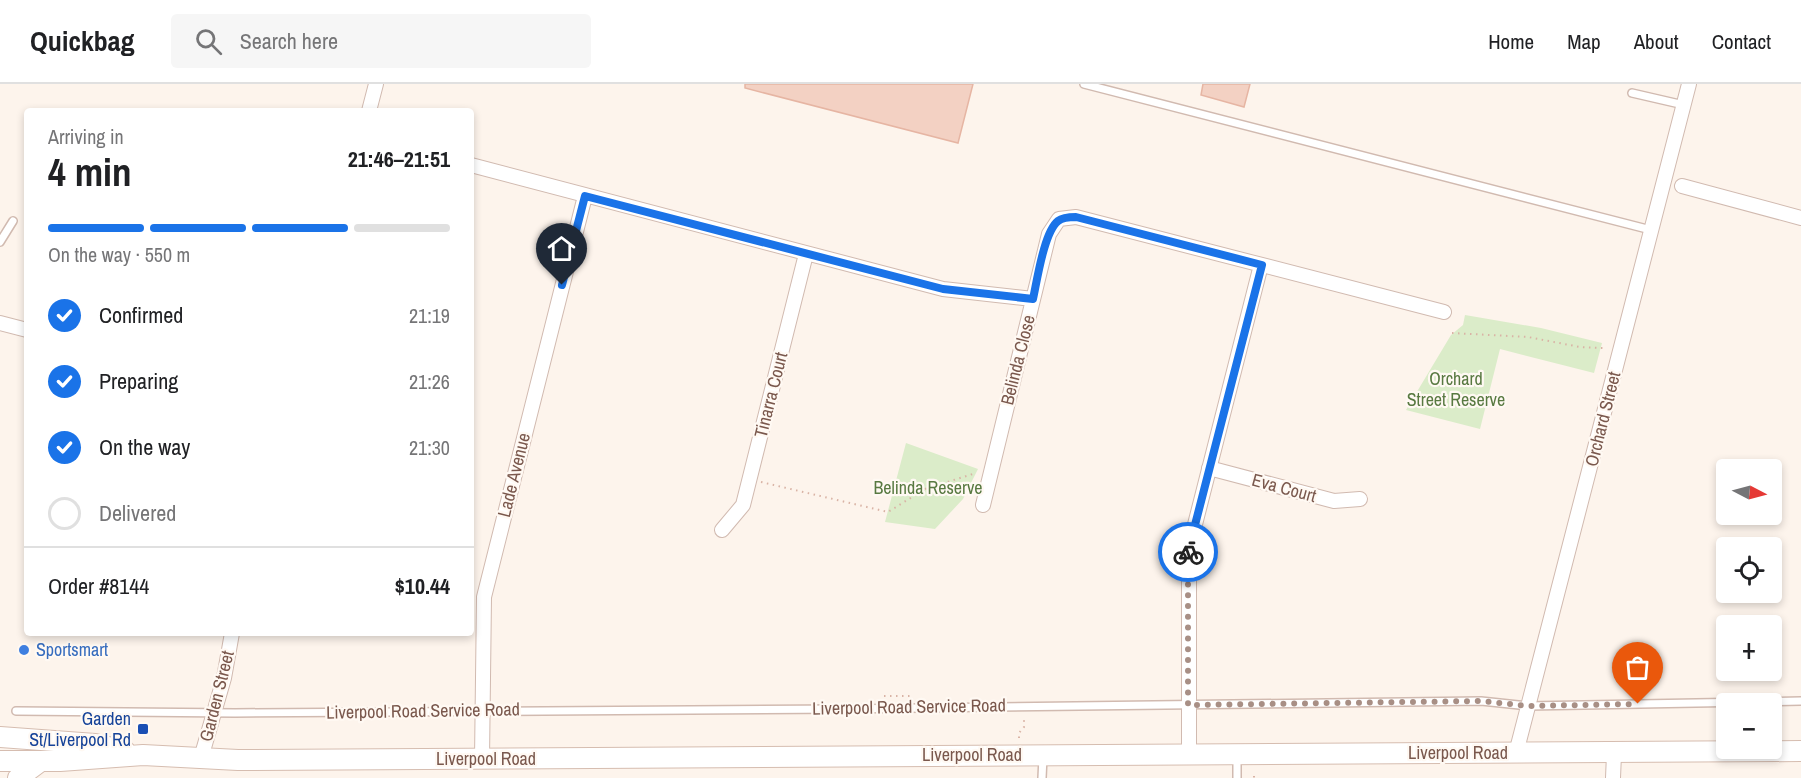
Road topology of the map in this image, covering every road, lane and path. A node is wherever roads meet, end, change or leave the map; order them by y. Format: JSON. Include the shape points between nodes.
{"nodes":[{"id":1,"x":376,"y":84,"type":"edge"},
{"id":2,"x":1084,"y":84,"type":"edge"},
{"id":3,"x":1689,"y":84,"type":"edge"},
{"id":4,"x":1632,"y":93,"type":"dead end"},
{"id":5,"x":1684,"y":105,"type":"junction"},
{"id":6,"x":370,"y":108,"type":"edge"},
{"id":7,"x":474,"y":166,"type":"edge"},
{"id":8,"x":1682,"y":186,"type":"dead end"},
{"id":9,"x":585,"y":196,"type":"junction"},
{"id":10,"x":1801,"y":218,"type":"edge"},
{"id":11,"x":13,"y":221,"type":"dead end"},
{"id":12,"x":1651,"y":230,"type":"junction"},
{"id":13,"x":0,"y":242,"type":"edge"},
{"id":14,"x":806,"y":254,"type":"junction"},
{"id":15,"x":1262,"y":265,"type":"junction"},
{"id":16,"x":1033,"y":299,"type":"junction"},
{"id":17,"x":1444,"y":312,"type":"dead end"},
{"id":18,"x":0,"y":323,"type":"edge"},
{"id":19,"x":24,"y":329,"type":"edge"},
{"id":20,"x":1452,"y":333,"type":"dead end"},
{"id":21,"x":1603,"y":348,"type":"dead end"},
{"id":22,"x":1209,"y":468,"type":"junction"},
{"id":23,"x":977,"y":472,"type":"dead end"},
{"id":24,"x":750,"y":480,"type":"junction"},
{"id":25,"x":1359,"y":499,"type":"dead end"},
{"id":26,"x":983,"y":505,"type":"dead end"},
{"id":27,"x":722,"y":530,"type":"dead end"},
{"id":28,"x":231,"y":636,"type":"edge"},
{"id":29,"x":1801,"y":701,"type":"edge"},
{"id":30,"x":1188,"y":705,"type":"junction"},
{"id":31,"x":1528,"y":706,"type":"junction"},
{"id":32,"x":1024,"y":707,"type":"junction"},
{"id":33,"x":483,"y":710,"type":"junction"},
{"id":34,"x":16,"y":711,"type":"dead end"},
{"id":35,"x":214,"y":712,"type":"junction"},
{"id":36,"x":0,"y":726,"type":"edge"},
{"id":37,"x":8,"y":737,"type":"edge"},
{"id":38,"x":1019,"y":741,"type":"dead end"},
{"id":39,"x":1801,"y":751,"type":"edge"},
{"id":40,"x":1516,"y":753,"type":"junction"},
{"id":41,"x":143,"y":754,"type":"junction"},
{"id":42,"x":1614,"y":754,"type":"junction"},
{"id":43,"x":1044,"y":755,"type":"junction"},
{"id":44,"x":1189,"y":755,"type":"junction"},
{"id":45,"x":1237,"y":755,"type":"junction"},
{"id":46,"x":201,"y":758,"type":"junction"},
{"id":47,"x":482,"y":759,"type":"junction"},
{"id":48,"x":0,"y":761,"type":"edge"},
{"id":49,"x":41,"y":761,"type":"junction"},
{"id":50,"x":18,"y":778,"type":"edge"},
{"id":51,"x":1042,"y":778,"type":"edge"},
{"id":52,"x":1237,"y":778,"type":"edge"},
{"id":53,"x":1614,"y":778,"type":"edge"}],
"edges":[{"from":1,"to":6,"type":"street"},
{"from":2,"to":12,"type":"lane"},
{"from":3,"to":5,"type":"street","name":"Orchard Street"},
{"from":4,"to":5,"type":"lane"},
{"from":5,"to":12,"type":"street","name":"Orchard Street"},
{"from":7,"to":9,"type":"street"},
{"from":8,"to":10,"type":"street"},
{"from":9,"to":14,"type":"street"},
{"from":9,"to":33,"type":"street","name":"Lade Avenue","via":[[484,597]]},
{"from":11,"to":13,"type":"lane"},
{"from":12,"to":31,"type":"street","name":"Orchard Street"},
{"from":14,"to":16,"type":"street","via":[[943,289]]},
{"from":14,"to":24,"type":"street","name":"Tinarra Court"},
{"from":15,"to":16,"type":"street","name":"Belinda Close","via":[[1068,217],[1059,219],[1049,234]]},
{"from":15,"to":17,"type":"street","name":"Belinda Close"},
{"from":15,"to":22,"type":"street"},
{"from":16,"to":26,"type":"street","name":"Belinda Close"},
{"from":18,"to":19,"type":"street"},
{"from":20,"to":21,"type":"path","via":[[1528,337]]},
{"from":22,"to":25,"type":"street","name":"Eva Court","via":[[1334,501]]},
{"from":22,"to":30,"type":"street","via":[[1188,555]]},
{"from":23,"to":24,"type":"path","via":[[925,489],[888,512]]},
{"from":24,"to":27,"type":"street","name":"Tinarra Court","via":[[743,505]]},
{"from":28,"to":35,"type":"street","name":"Garden Street"},
{"from":29,"to":31,"type":"lane","name":"Liverpool Road Service Road"},
{"from":30,"to":31,"type":"lane","name":"Liverpool Road Service Road","via":[[1481,701]]},
{"from":30,"to":32,"type":"lane","name":"Liverpool Road Service Road"},
{"from":30,"to":44,"type":"street"},
{"from":31,"to":40,"type":"street","name":"Orchard Street"},
{"from":32,"to":33,"type":"lane","name":"Liverpool Road Service Road"},
{"from":32,"to":38,"type":"path"},
{"from":33,"to":35,"type":"lane","name":"Liverpool Road Service Road"},
{"from":33,"to":47,"type":"street","name":"Lade Avenue"},
{"from":34,"to":35,"type":"lane","name":"Liverpool Road Service Road"},
{"from":35,"to":46,"type":"street","name":"Garden Street"},
{"from":36,"to":37,"type":"main road"},
{"from":37,"to":41,"type":"main road","name":"Liverpool Road","via":[[95,744]]},
{"from":39,"to":42,"type":"main road","name":"Liverpool Road"},
{"from":40,"to":42,"type":"main road","name":"Liverpool Road"},
{"from":40,"to":45,"type":"main road","name":"Liverpool Road"},
{"from":41,"to":46,"type":"main road","name":"Liverpool Road"},
{"from":41,"to":49,"type":"main road","name":"Liverpool Road"},
{"from":42,"to":53,"type":"street"},
{"from":43,"to":44,"type":"main road","name":"Liverpool Road"},
{"from":43,"to":47,"type":"main road","name":"Liverpool Road"},
{"from":43,"to":51,"type":"lane"},
{"from":44,"to":45,"type":"main road","name":"Liverpool Road"},
{"from":45,"to":52,"type":"lane"},
{"from":46,"to":47,"type":"main road","name":"Liverpool Road"},
{"from":48,"to":49,"type":"main road","name":"Liverpool Road"},
{"from":49,"to":50,"type":"main road"}]}
